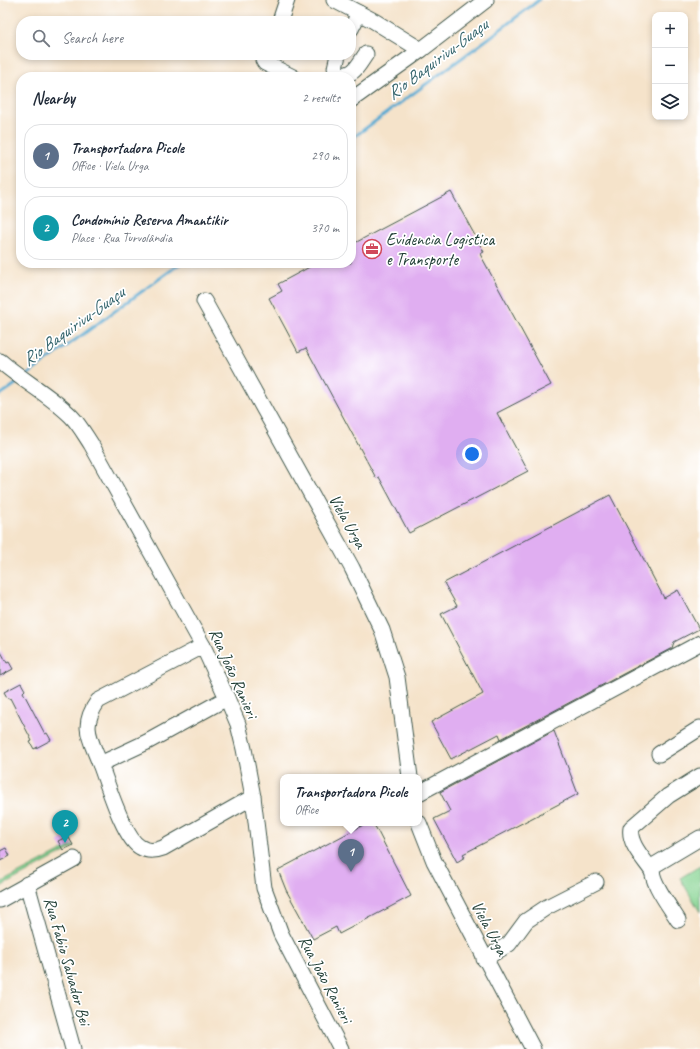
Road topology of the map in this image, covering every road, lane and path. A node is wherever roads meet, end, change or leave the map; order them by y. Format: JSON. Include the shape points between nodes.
{"nodes":[{"id":1,"x":287,"y":0,"type":"edge"},
{"id":2,"x":334,"y":0,"type":"edge"},
{"id":3,"x":486,"y":0,"type":"edge"},
{"id":4,"x":359,"y":13,"type":"junction"},
{"id":5,"x":282,"y":16,"type":"edge"},
{"id":6,"x":356,"y":19,"type":"edge"},
{"id":7,"x":421,"y":50,"type":"junction"},
{"id":8,"x":366,"y":54,"type":"dead end"},
{"id":9,"x":263,"y":60,"type":"edge"},
{"id":10,"x":337,"y":60,"type":"edge"},
{"id":11,"x":282,"y":72,"type":"edge"},
{"id":12,"x":338,"y":72,"type":"edge"},
{"id":13,"x":353,"y":72,"type":"edge"},
{"id":14,"x":356,"y":96,"type":"edge"},
{"id":15,"x":204,"y":301,"type":"dead end"},
{"id":16,"x":4,"y":365,"type":"edge"},
{"id":17,"x":700,"y":642,"type":"edge"},
{"id":18,"x":203,"y":646,"type":"junction"},
{"id":19,"x":228,"y":698,"type":"junction"},
{"id":20,"x":700,"y":728,"type":"edge"},
{"id":21,"x":659,"y":754,"type":"dead end"},
{"id":22,"x":100,"y":764,"type":"junction"},
{"id":23,"x":410,"y":774,"type":"edge"},
{"id":24,"x":700,"y":776,"type":"edge"},
{"id":25,"x":422,"y":791,"type":"edge"},
{"id":26,"x":253,"y":797,"type":"junction"},
{"id":27,"x":420,"y":826,"type":"edge"},
{"id":28,"x":700,"y":838,"type":"edge"},
{"id":29,"x":74,"y":859,"type":"dead end"},
{"id":30,"x":652,"y":871,"type":"junction"},
{"id":31,"x":596,"y":882,"type":"dead end"},
{"id":32,"x":26,"y":884,"type":"junction"},
{"id":33,"x":0,"y":900,"type":"edge"},
{"id":34,"x":678,"y":920,"type":"dead end"},
{"id":35,"x":484,"y":959,"type":"junction"},
{"id":36,"x":73,"y":1049,"type":"edge"},
{"id":37,"x":341,"y":1049,"type":"edge"},
{"id":38,"x":533,"y":1049,"type":"edge"}],
"edges":[{"from":1,"to":5,"type":"street"},
{"from":2,"to":4,"type":"street"},
{"from":3,"to":7,"type":"street"},
{"from":4,"to":6,"type":"street"},
{"from":4,"to":7,"type":"street"},
{"from":7,"to":14,"type":"street"},
{"from":8,"to":13,"type":"street"},
{"from":9,"to":11,"type":"street","via":[[265,64]]},
{"from":10,"to":12,"type":"street","via":[[335,68]]},
{"from":15,"to":23,"type":"street","name":"Viela Urga","via":[[352,568],[382,630],[397,677]]},
{"from":16,"to":18,"type":"street","name":"Rua João Ranieri","via":[[73,418]]},
{"from":17,"to":25,"type":"street"},
{"from":18,"to":19,"type":"street","name":"Rua João Ranieri"},
{"from":18,"to":22,"type":"street","via":[[98,701],[89,713],[88,731]]},
{"from":19,"to":22,"type":"street"},
{"from":19,"to":26,"type":"street","name":"Rua João Ranieri","via":[[238,724]]},
{"from":20,"to":21,"type":"street"},
{"from":22,"to":26,"type":"street","via":[[119,818],[139,847],[153,852]]},
{"from":24,"to":30,"type":"street","via":[[668,796],[631,828],[632,842]]},
{"from":26,"to":37,"type":"street","name":"Rua João Ranieri","via":[[264,888],[271,909],[281,934]]},
{"from":27,"to":35,"type":"street","name":"Viela Urga","via":[[434,861]]},
{"from":28,"to":30,"type":"street","via":[[654,866]]},
{"from":29,"to":32,"type":"street"},
{"from":30,"to":34,"type":"street","via":[[653,879]]},
{"from":31,"to":35,"type":"street","via":[[526,921],[509,944]]},
{"from":32,"to":33,"type":"street"},
{"from":32,"to":36,"type":"street","name":"Rua Fabio Salvador Bei"},
{"from":35,"to":38,"type":"street","name":"Viela Urga"}]}
